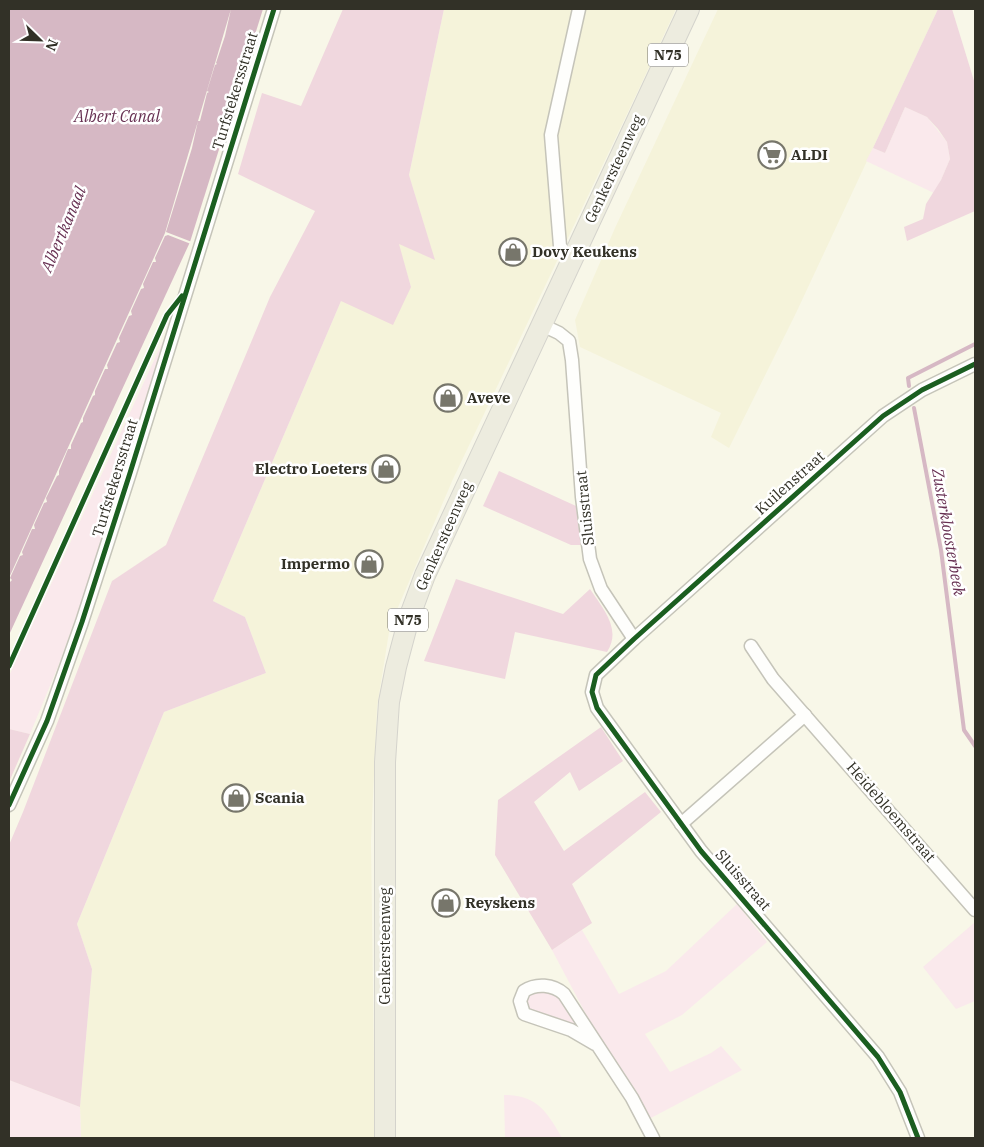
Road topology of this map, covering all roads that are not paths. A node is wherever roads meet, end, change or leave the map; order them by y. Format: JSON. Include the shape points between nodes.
{"nodes":[{"id":1,"x":274,"y":9,"type":"edge"},
{"id":2,"x":578,"y":9,"type":"edge"},
{"id":3,"x":690,"y":9,"type":"edge"},
{"id":4,"x":570,"y":262,"type":"junction"},
{"id":5,"x":542,"y":325,"type":"junction"},
{"id":6,"x":975,"y":364,"type":"edge"},
{"id":7,"x":634,"y":639,"type":"junction"},
{"id":8,"x":751,"y":646,"type":"dead end"},
{"id":9,"x":805,"y":715,"type":"junction"},
{"id":10,"x":9,"y":805,"type":"edge"},
{"id":11,"x":682,"y":824,"type":"junction"},
{"id":12,"x":975,"y":910,"type":"edge"},
{"id":13,"x":595,"y":1044,"type":"junction"},
{"id":14,"x":385,"y":1138,"type":"edge"},
{"id":15,"x":653,"y":1138,"type":"edge"},
{"id":16,"x":918,"y":1138,"type":"edge"}],
"edges":[{"from":1,"to":10,"type":"street","name":"Turfstekersstraat","via":[[82,622],[47,721]]},
{"from":2,"to":4,"type":"street","via":[[551,135],[560,246]]},
{"from":3,"to":4,"type":"main road","name":"Genkersteenweg","number":"N75"},
{"from":4,"to":5,"type":"main road","name":"Genkersteenweg","number":"N75"},
{"from":5,"to":7,"type":"street","name":"Sluisstraat","via":[[569,341],[590,559],[601,589]]},
{"from":5,"to":14,"type":"main road","name":"Genkersteenweg","number":"N75","via":[[425,575],[406,625],[389,702],[385,762]]},
{"from":6,"to":7,"type":"street","name":"Kuilenstraat","via":[[922,390],[883,416]]},
{"from":7,"to":11,"type":"street","name":"Sluisstraat","via":[[596,675],[592,692],[597,708]]},
{"from":8,"to":9,"type":"street","name":"Heidebloemstraat","via":[[773,679]]},
{"from":9,"to":11,"type":"street"},
{"from":9,"to":12,"type":"street","name":"Heidebloemstraat"},
{"from":11,"to":16,"type":"street","name":"Sluisstraat","via":[[701,851],[878,1057],[900,1092]]},
{"from":13,"to":13,"type":"street","via":[[560,1026],[524,1014],[520,1002],[524,991],[535,986],[558,989]]},
{"from":13,"to":15,"type":"street","via":[[632,1098]]}]}
